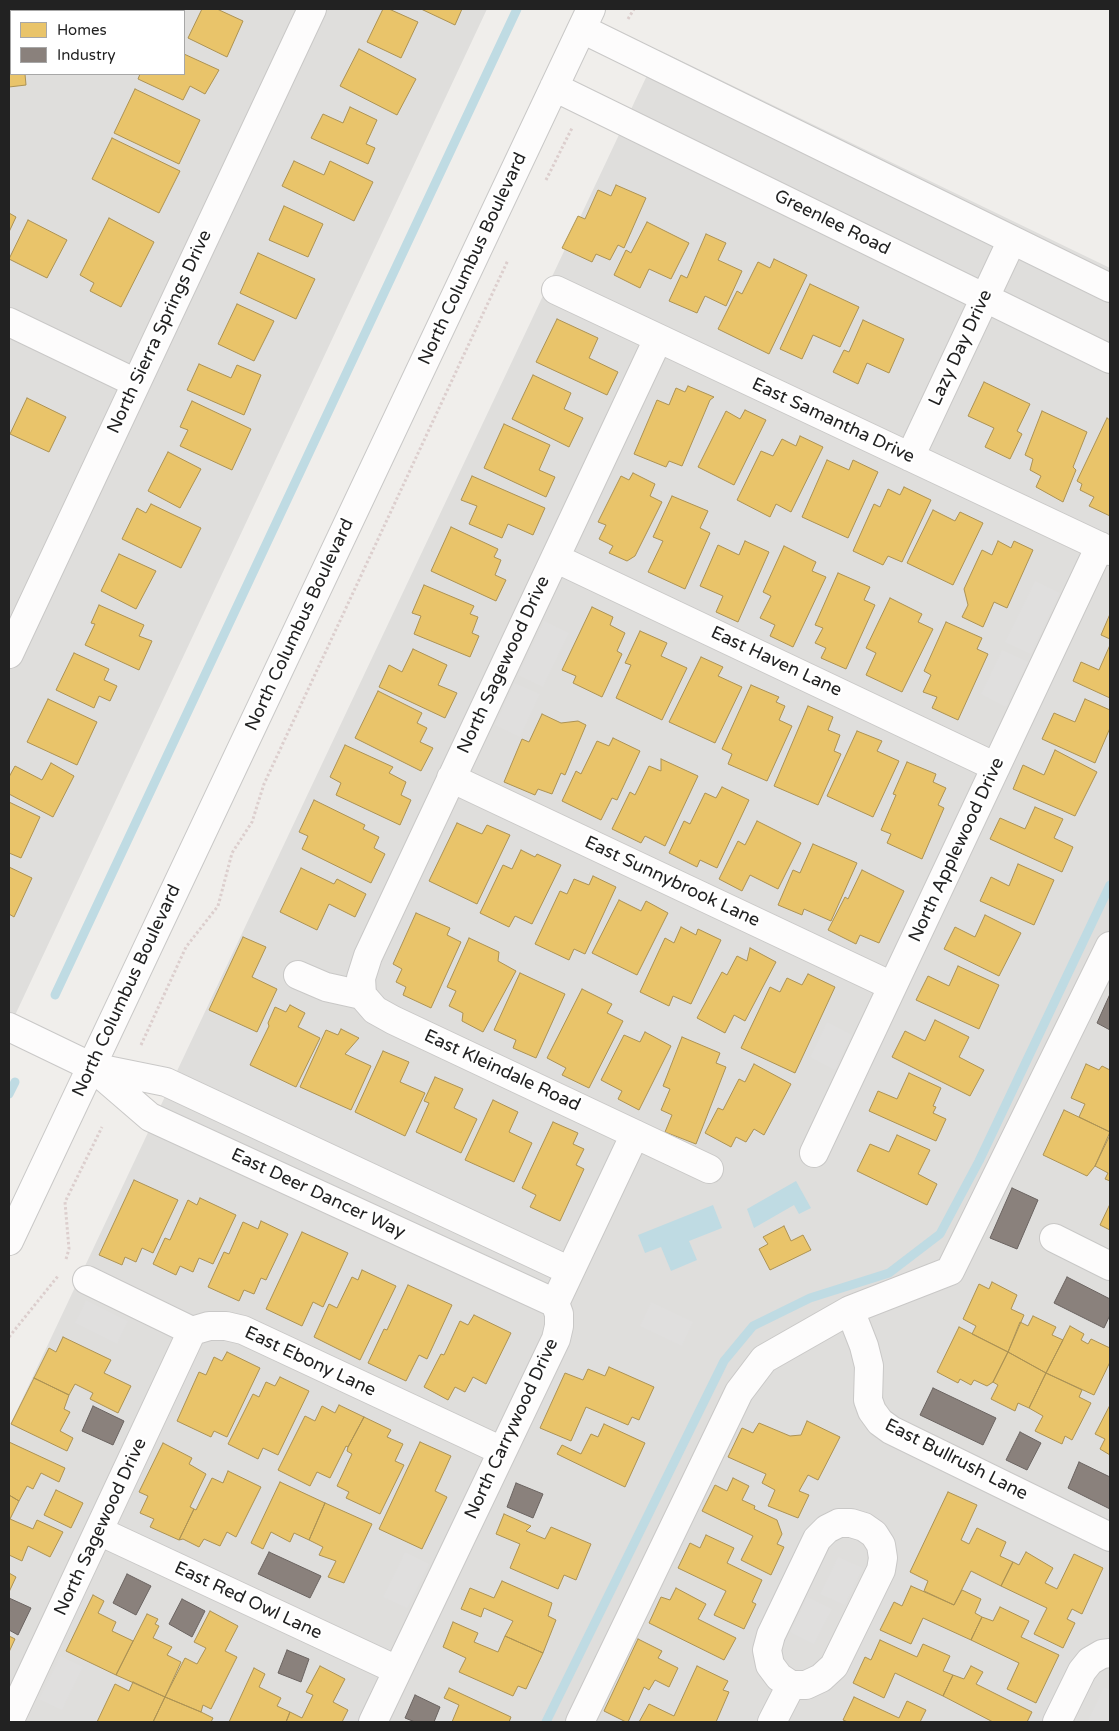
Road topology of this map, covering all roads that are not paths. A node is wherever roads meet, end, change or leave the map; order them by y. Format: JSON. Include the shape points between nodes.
{"nodes":[{"id":1,"x":312,"y":9,"type":"edge"},
{"id":2,"x":586,"y":19,"type":"edge"},
{"id":3,"x":554,"y":87,"type":"junction"},
{"id":4,"x":1012,"y":240,"type":"junction"},
{"id":5,"x":1110,"y":288,"type":"edge"},
{"id":6,"x":556,"y":290,"type":"dead end"},
{"id":7,"x":985,"y":298,"type":"junction"},
{"id":8,"x":9,"y":322,"type":"edge"},
{"id":9,"x":658,"y":339,"type":"junction"},
{"id":10,"x":1110,"y":359,"type":"edge"},
{"id":11,"x":136,"y":383,"type":"junction"},
{"id":12,"x":910,"y":457,"type":"junction"},
{"id":13,"x":1105,"y":549,"type":"edge"},
{"id":14,"x":555,"y":558,"type":"junction"},
{"id":15,"x":9,"y":654,"type":"edge"},
{"id":16,"x":996,"y":767,"type":"junction"},
{"id":17,"x":451,"y":778,"type":"junction"},
{"id":18,"x":1110,"y":946,"type":"edge"},
{"id":19,"x":298,"y":975,"type":"dead end"},
{"id":20,"x":892,"y":986,"type":"junction"},
{"id":21,"x":362,"y":995,"type":"junction"},
{"id":22,"x":9,"y":1027,"type":"edge"},
{"id":23,"x":92,"y":1067,"type":"junction"},
{"id":24,"x":635,"y":1134,"type":"junction"},
{"id":25,"x":814,"y":1153,"type":"dead end"},
{"id":26,"x":709,"y":1169,"type":"dead end"},
{"id":27,"x":1054,"y":1238,"type":"dead end"},
{"id":28,"x":9,"y":1241,"type":"edge"},
{"id":29,"x":1110,"y":1266,"type":"edge"},
{"id":30,"x":570,"y":1271,"type":"junction"},
{"id":31,"x":87,"y":1280,"type":"dead end"},
{"id":32,"x":555,"y":1303,"type":"junction"},
{"id":33,"x":850,"y":1310,"type":"junction"},
{"id":34,"x":192,"y":1331,"type":"junction"},
{"id":35,"x":502,"y":1451,"type":"junction"},
{"id":36,"x":99,"y":1531,"type":"junction"},
{"id":37,"x":1110,"y":1537,"type":"edge"},
{"id":38,"x":1110,"y":1653,"type":"edge"},
{"id":39,"x":397,"y":1670,"type":"junction"},
{"id":40,"x":791,"y":1685,"type":"junction"},
{"id":41,"x":9,"y":1722,"type":"edge"},
{"id":42,"x":372,"y":1722,"type":"edge"},
{"id":43,"x":580,"y":1722,"type":"edge"},
{"id":44,"x":772,"y":1722,"type":"edge"},
{"id":45,"x":1057,"y":1722,"type":"edge"}],
"edges":[{"from":1,"to":11,"type":"street","name":"North Sierra Springs Drive"},
{"from":2,"to":3,"type":"street","name":"North Columbus Boulevard"},
{"from":2,"to":4,"type":"street"},
{"from":3,"to":7,"type":"street","name":"Greenlee Road"},
{"from":3,"to":23,"type":"street","name":"North Columbus Boulevard"},
{"from":4,"to":5,"type":"street"},
{"from":4,"to":7,"type":"street","name":"Lazy Day Drive"},
{"from":6,"to":9,"type":"street","name":"East Samantha Drive"},
{"from":7,"to":10,"type":"street","name":"Greenlee Road"},
{"from":7,"to":12,"type":"street","name":"Lazy Day Drive"},
{"from":8,"to":11,"type":"street"},
{"from":9,"to":12,"type":"street","name":"East Samantha Drive"},
{"from":9,"to":14,"type":"street","name":"North Sagewood Drive"},
{"from":11,"to":15,"type":"street","name":"North Sierra Springs Drive"},
{"from":12,"to":13,"type":"street","name":"East Samantha Drive"},
{"from":13,"to":16,"type":"street","name":"North Applewood Drive"},
{"from":14,"to":16,"type":"street","name":"East Haven Lane"},
{"from":14,"to":17,"type":"street","name":"North Sagewood Drive"},
{"from":16,"to":20,"type":"street","name":"North Applewood Drive"},
{"from":17,"to":20,"type":"street","name":"East Sunnybrook Lane"},
{"from":17,"to":21,"type":"street","name":"North Sagewood Drive","via":[[368,956],[361,978]]},
{"from":18,"to":33,"type":"street","via":[[950,1271]]},
{"from":19,"to":21,"type":"street","via":[[326,987]]},
{"from":20,"to":25,"type":"street","name":"North Applewood Drive"},
{"from":21,"to":24,"type":"street","name":"East Kleindale Road","via":[[375,1010],[393,1020]]},
{"from":22,"to":23,"type":"street","name":"East Deer Dancer Way"},
{"from":23,"to":28,"type":"street","name":"North Columbus Boulevard"},
{"from":23,"to":30,"type":"street","name":"East Deer Dancer Way","via":[[166,1082]]},
{"from":23,"to":32,"type":"street","name":"East Deer Dancer Way","via":[[150,1117]]},
{"from":24,"to":26,"type":"street","name":"East Kleindale Road"},
{"from":24,"to":30,"type":"street"},
{"from":27,"to":29,"type":"street"},
{"from":30,"to":32,"type":"street"},
{"from":31,"to":34,"type":"street"},
{"from":32,"to":35,"type":"street","name":"North Carrywood Drive","via":[[559,1314],[556,1339]]},
{"from":33,"to":37,"type":"street","name":"East Bullrush Lane","via":[[869,1366],[868,1400],[880,1422]]},
{"from":33,"to":43,"type":"street","via":[[764,1359],[739,1392]]},
{"from":34,"to":35,"type":"street","name":"East Ebony Lane","via":[[209,1326],[243,1330]]},
{"from":34,"to":36,"type":"street","name":"North Sagewood Drive"},
{"from":35,"to":39,"type":"street","name":"North Carrywood Drive"},
{"from":36,"to":39,"type":"street","name":"East Red Owl Lane"},
{"from":36,"to":41,"type":"street","name":"North Sagewood Drive"},
{"from":38,"to":45,"type":"street","via":[[1090,1661],[1082,1670]]},
{"from":39,"to":42,"type":"street","name":"North Carrywood Drive"},
{"from":40,"to":40,"type":"street","via":[[770,1665],[767,1650],[771,1636],[817,1539],[839,1523],[864,1527],[874,1534],[881,1546],[881,1570],[834,1666],[821,1678],[806,1685]]},
{"from":40,"to":44,"type":"street"}]}
